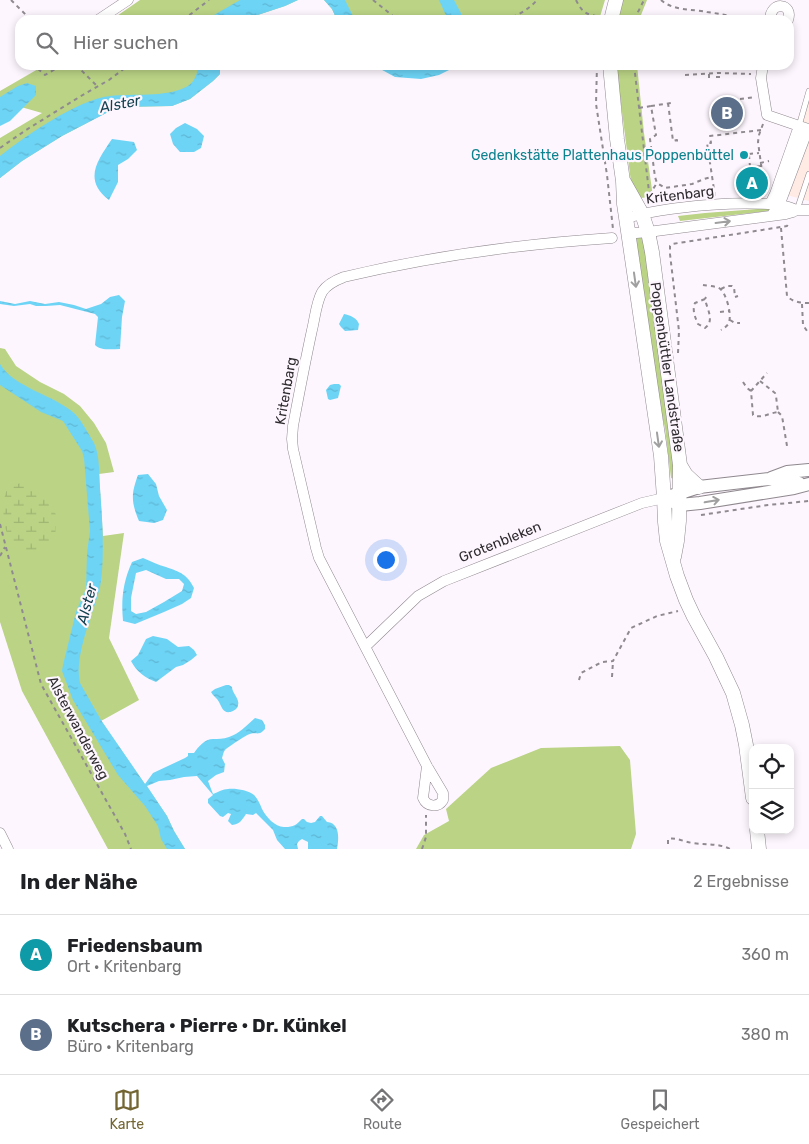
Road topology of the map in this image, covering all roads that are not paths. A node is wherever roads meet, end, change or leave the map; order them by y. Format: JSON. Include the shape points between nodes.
{"nodes":[{"id":1,"x":128,"y":0,"type":"edge"},
{"id":2,"x":616,"y":0,"type":"edge"},
{"id":3,"x":785,"y":3,"type":"edge"},
{"id":4,"x":106,"y":15,"type":"edge"},
{"id":5,"x":612,"y":15,"type":"edge"},
{"id":6,"x":770,"y":15,"type":"edge"},
{"id":7,"x":789,"y":15,"type":"edge"},
{"id":8,"x":610,"y":70,"type":"edge"},
{"id":9,"x":762,"y":70,"type":"edge"},
{"id":10,"x":809,"y":91,"type":"edge"},
{"id":11,"x":809,"y":104,"type":"edge"},
{"id":12,"x":803,"y":114,"type":"junction"},
{"id":13,"x":805,"y":127,"type":"edge"},
{"id":14,"x":809,"y":174,"type":"edge"},
{"id":15,"x":623,"y":182,"type":"junction"},
{"id":16,"x":769,"y":201,"type":"junction"},
{"id":17,"x":796,"y":210,"type":"junction"},
{"id":18,"x":809,"y":210,"type":"edge"},
{"id":19,"x":642,"y":214,"type":"junction"},
{"id":20,"x":771,"y":216,"type":"junction"},
{"id":21,"x":627,"y":225,"type":"junction"},
{"id":22,"x":648,"y":232,"type":"junction"},
{"id":23,"x":612,"y":238,"type":"dead end"},
{"id":24,"x":680,"y":465,"type":"junction"},
{"id":25,"x":809,"y":470,"type":"edge"},
{"id":26,"x":769,"y":479,"type":"junction"},
{"id":27,"x":808,"y":484,"type":"edge"},
{"id":28,"x":699,"y":487,"type":"junction"},
{"id":29,"x":664,"y":498,"type":"junction"},
{"id":30,"x":680,"y":499,"type":"junction"},
{"id":31,"x":673,"y":559,"type":"junction"},
{"id":32,"x":366,"y":646,"type":"junction"},
{"id":33,"x":427,"y":766,"type":"junction"},
{"id":34,"x":752,"y":789,"type":"edge"},
{"id":35,"x":0,"y":833,"type":"edge"},
{"id":36,"x":757,"y":834,"type":"edge"},
{"id":37,"x":8,"y":849,"type":"edge"},
{"id":38,"x":759,"y":849,"type":"edge"}],
"edges":[{"from":1,"to":4,"type":"street"},
{"from":2,"to":5,"type":"main road"},
{"from":3,"to":6,"type":"street"},
{"from":3,"to":7,"type":"street"},
{"from":8,"to":15,"type":"main road","name":"Poppenbüttler Landstraße"},
{"from":9,"to":13,"type":"street","via":[[767,115]]},
{"from":10,"to":12,"type":"lane"},
{"from":11,"to":12,"type":"lane"},
{"from":12,"to":13,"type":"lane"},
{"from":13,"to":16,"type":"street"},
{"from":14,"to":17,"type":"lane"},
{"from":15,"to":19,"type":"main road","name":"Poppenbüttler Landstraße"},
{"from":15,"to":21,"type":"main road","name":"Poppenbüttler Landstraße"},
{"from":16,"to":17,"type":"street","name":"Kritenbarg"},
{"from":16,"to":19,"type":"street","name":"Kritenbarg"},
{"from":16,"to":20,"type":"street"},
{"from":17,"to":18,"type":"street","name":"Kritenbarg"},
{"from":17,"to":20,"type":"street","name":"Kritenbarg"},
{"from":19,"to":21,"type":"street","name":"Kritenbarg"},
{"from":19,"to":22,"type":"main road","name":"Poppenbüttler Landstraße"},
{"from":22,"to":20,"type":"street","name":"Kritenbarg","one_way":true},
{"from":21,"to":22,"type":"street","name":"Kritenbarg","via":[[636,233]]},
{"from":21,"to":29,"type":"main road","name":"Poppenbüttler Landstraße","one_way":true,"via":[[661,456]]},
{"from":22,"to":24,"type":"main road","name":"Poppenbüttler Landstraße"},
{"from":23,"to":32,"type":"street","name":"Kritenbarg","via":[[486,250],[409,262],[335,280],[323,291],[317,306],[293,426],[293,449],[319,558]]},
{"from":24,"to":28,"type":"main road"},
{"from":24,"to":30,"type":"main road","name":"Poppenbüttler Landstraße"},
{"from":25,"to":26,"type":"street","via":[[787,472]]},
{"from":26,"to":27,"type":"street"},
{"from":26,"to":28,"type":"street"},
{"from":30,"to":27,"type":"street","one_way":true,"via":[[700,503]]},
{"from":28,"to":30,"type":"street"},
{"from":29,"to":30,"type":"street"},
{"from":29,"to":31,"type":"main road","name":"Poppenbüttler Landstraße","via":[[665,522]]},
{"from":29,"to":32,"type":"street","name":"Grotenbleken","via":[[642,502],[444,581],[418,596]]},
{"from":30,"to":31,"type":"main road","name":"Poppenbüttler Landstraße"},
{"from":31,"to":34,"type":"main road","name":"Poppenbüttler Landstraße","via":[[690,608],[732,693],[746,745]]},
{"from":32,"to":33,"type":"street","name":"Kritenbarg"},
{"from":33,"to":33,"type":"street","name":"Kritenbarg","via":[[443,793],[444,798],[438,805],[424,801]]},
{"from":35,"to":37,"type":"street"},
{"from":36,"to":38,"type":"main road"}]}
